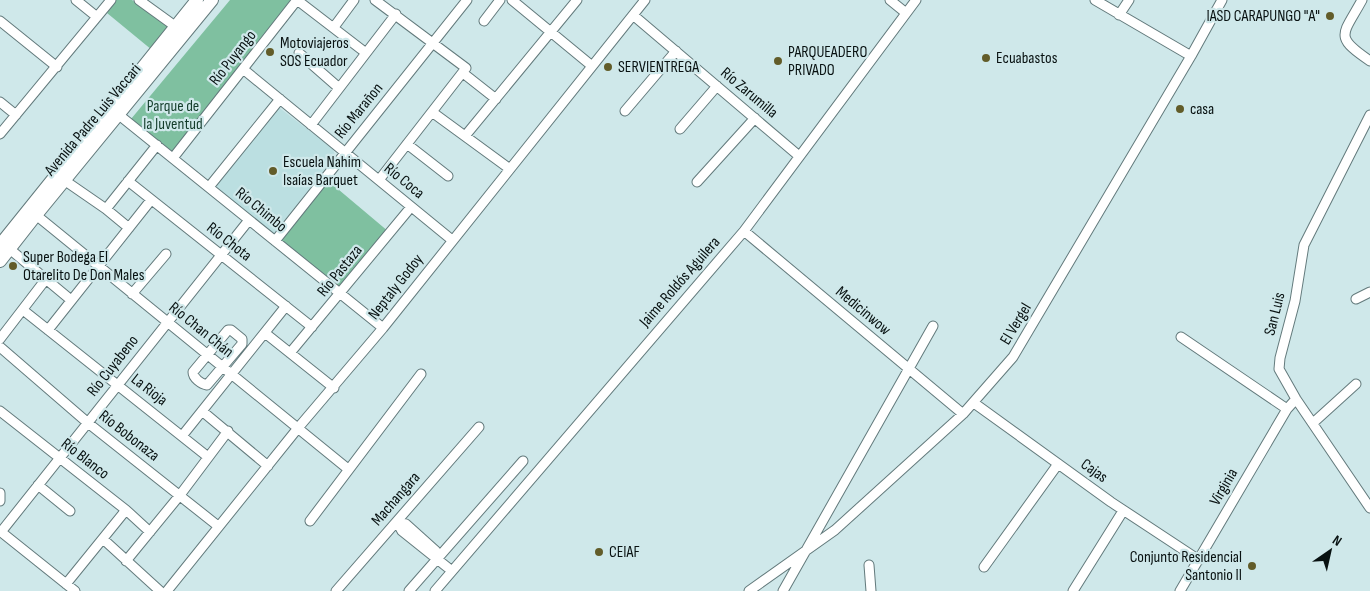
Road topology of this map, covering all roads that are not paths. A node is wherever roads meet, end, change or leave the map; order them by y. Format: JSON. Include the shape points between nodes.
{"nodes":[{"id":1,"x":76,"y":0,"type":"edge"},
{"id":2,"x":111,"y":0,"type":"edge"},
{"id":3,"x":139,"y":0,"type":"edge"},
{"id":4,"x":197,"y":0,"type":"edge"},
{"id":5,"x":212,"y":0,"type":"edge"},
{"id":6,"x":297,"y":0,"type":"edge"},
{"id":7,"x":354,"y":0,"type":"edge"},
{"id":8,"x":375,"y":0,"type":"edge"},
{"id":9,"x":466,"y":0,"type":"edge"},
{"id":10,"x":500,"y":0,"type":"edge"},
{"id":11,"x":512,"y":0,"type":"edge"},
{"id":12,"x":577,"y":0,"type":"edge"},
{"id":13,"x":645,"y":0,"type":"edge"},
{"id":14,"x":890,"y":0,"type":"edge"},
{"id":15,"x":916,"y":0,"type":"edge"},
{"id":16,"x":1095,"y":0,"type":"edge"},
{"id":17,"x":1129,"y":0,"type":"edge"},
{"id":18,"x":1222,"y":0,"type":"edge"},
{"id":19,"x":1362,"y":0,"type":"edge"},
{"id":20,"x":906,"y":13,"type":"junction"},
{"id":21,"x":396,"y":14,"type":"junction"},
{"id":22,"x":633,"y":15,"type":"junction"},
{"id":23,"x":1120,"y":15,"type":"junction"},
{"id":24,"x":97,"y":17,"type":"junction"},
{"id":25,"x":0,"y":21,"type":"edge"},
{"id":26,"x":484,"y":21,"type":"dead end"},
{"id":27,"x":334,"y":27,"type":"junction"},
{"id":28,"x":180,"y":30,"type":"junction"},
{"id":29,"x":551,"y":31,"type":"junction"},
{"id":30,"x":434,"y":43,"type":"junction"},
{"id":31,"x":676,"y":51,"type":"junction"},
{"id":32,"x":299,"y":53,"type":"dead end"},
{"id":33,"x":366,"y":53,"type":"junction"},
{"id":34,"x":1190,"y":56,"type":"junction"},
{"id":35,"x":1370,"y":61,"type":"edge"},
{"id":36,"x":592,"y":66,"type":"junction"},
{"id":37,"x":57,"y":67,"type":"junction"},
{"id":38,"x":243,"y":69,"type":"junction"},
{"id":39,"x":464,"y":71,"type":"junction"},
{"id":40,"x":717,"y":86,"type":"junction"},
{"id":41,"x":339,"y":88,"type":"junction"},
{"id":42,"x":280,"y":99,"type":"junction"},
{"id":43,"x":496,"y":99,"type":"junction"},
{"id":44,"x":0,"y":102,"type":"edge"},
{"id":45,"x":626,"y":111,"type":"dead end"},
{"id":46,"x":432,"y":112,"type":"junction"},
{"id":47,"x":120,"y":114,"type":"junction"},
{"id":48,"x":16,"y":115,"type":"junction"},
{"id":49,"x":1370,"y":115,"type":"edge"},
{"id":50,"x":755,"y":118,"type":"junction"},
{"id":51,"x":311,"y":124,"type":"junction"},
{"id":52,"x":680,"y":129,"type":"dead end"},
{"id":53,"x":0,"y":134,"type":"edge"},
{"id":54,"x":465,"y":136,"type":"junction"},
{"id":55,"x":407,"y":144,"type":"junction"},
{"id":56,"x":157,"y":145,"type":"junction"},
{"id":57,"x":345,"y":152,"type":"junction"},
{"id":58,"x":799,"y":156,"type":"junction"},
{"id":59,"x":173,"y":158,"type":"junction"},
{"id":60,"x":510,"y":169,"type":"junction"},
{"id":61,"x":448,"y":176,"type":"dead end"},
{"id":62,"x":64,"y":180,"type":"junction"},
{"id":63,"x":379,"y":180,"type":"junction"},
{"id":64,"x":128,"y":181,"type":"junction"},
{"id":65,"x":697,"y":182,"type":"dead end"},
{"id":66,"x":209,"y":187,"type":"junction"},
{"id":67,"x":151,"y":200,"type":"junction"},
{"id":68,"x":411,"y":206,"type":"junction"},
{"id":69,"x":106,"y":209,"type":"junction"},
{"id":70,"x":36,"y":215,"type":"junction"},
{"id":71,"x":249,"y":220,"type":"junction"},
{"id":72,"x":129,"y":228,"type":"junction"},
{"id":73,"x":744,"y":231,"type":"junction"},
{"id":74,"x":452,"y":240,"type":"junction"},
{"id":75,"x":275,"y":241,"type":"junction"},
{"id":76,"x":4,"y":246,"type":"edge"},
{"id":77,"x":166,"y":254,"type":"dead end"},
{"id":78,"x":221,"y":255,"type":"junction"},
{"id":79,"x":0,"y":261,"type":"edge"},
{"id":80,"x":99,"y":266,"type":"junction"},
{"id":81,"x":46,"y":279,"type":"junction"},
{"id":82,"x":1370,"y":292,"type":"edge"},
{"id":83,"x":132,"y":294,"type":"junction"},
{"id":84,"x":341,"y":294,"type":"junction"},
{"id":85,"x":1356,"y":299,"type":"dead end"},
{"id":86,"x":71,"y":300,"type":"junction"},
{"id":87,"x":286,"y":306,"type":"junction"},
{"id":88,"x":23,"y":310,"type":"junction"},
{"id":89,"x":167,"y":322,"type":"junction"},
{"id":90,"x":933,"y":326,"type":"dead end"},
{"id":91,"x":312,"y":327,"type":"junction"},
{"id":92,"x":383,"y":328,"type":"junction"},
{"id":93,"x":48,"y":330,"type":"junction"},
{"id":94,"x":264,"y":333,"type":"junction"},
{"id":95,"x":1181,"y":337,"type":"dead end"},
{"id":96,"x":0,"y":339,"type":"edge"},
{"id":97,"x":0,"y":347,"type":"edge"},
{"id":98,"x":290,"y":353,"type":"junction"},
{"id":99,"x":207,"y":354,"type":"junction"},
{"id":100,"x":222,"y":367,"type":"junction"},
{"id":101,"x":232,"y":374,"type":"junction"},
{"id":102,"x":421,"y":374,"type":"dead end"},
{"id":103,"x":1356,"y":384,"type":"dead end"},
{"id":104,"x":118,"y":385,"type":"junction"},
{"id":105,"x":334,"y":388,"type":"junction"},
{"id":106,"x":1296,"y":399,"type":"junction"},
{"id":107,"x":974,"y":403,"type":"junction"},
{"id":108,"x":1287,"y":410,"type":"junction"},
{"id":109,"x":0,"y":411,"type":"edge"},
{"id":110,"x":202,"y":411,"type":"junction"},
{"id":111,"x":963,"y":414,"type":"junction"},
{"id":112,"x":88,"y":422,"type":"junction"},
{"id":113,"x":1313,"y":424,"type":"junction"},
{"id":114,"x":479,"y":427,"type":"dead end"},
{"id":115,"x":298,"y":428,"type":"junction"},
{"id":116,"x":228,"y":431,"type":"junction"},
{"id":117,"x":182,"y":436,"type":"junction"},
{"id":118,"x":208,"y":457,"type":"junction"},
{"id":119,"x":60,"y":458,"type":"junction"},
{"id":120,"x":523,"y":461,"type":"dead end"},
{"id":121,"x":1058,"y":464,"type":"junction"},
{"id":122,"x":268,"y":466,"type":"junction"},
{"id":123,"x":348,"y":469,"type":"junction"},
{"id":124,"x":38,"y":485,"type":"junction"},
{"id":125,"x":0,"y":494,"type":"edge"},
{"id":126,"x":180,"y":495,"type":"junction"},
{"id":127,"x":0,"y":500,"type":"edge"},
{"id":128,"x":1370,"y":508,"type":"edge"},
{"id":129,"x":126,"y":510,"type":"junction"},
{"id":130,"x":70,"y":511,"type":"dead end"},
{"id":131,"x":1123,"y":511,"type":"junction"},
{"id":132,"x":310,"y":520,"type":"dead end"},
{"id":133,"x":397,"y":522,"type":"junction"},
{"id":134,"x":218,"y":526,"type":"junction"},
{"id":135,"x":0,"y":531,"type":"edge"},
{"id":136,"x":150,"y":532,"type":"junction"},
{"id":137,"x":103,"y":539,"type":"junction"},
{"id":138,"x":438,"y":558,"type":"junction"},
{"id":139,"x":126,"y":560,"type":"junction"},
{"id":140,"x":1199,"y":560,"type":"junction"},
{"id":141,"x":790,"y":562,"type":"junction"},
{"id":142,"x":869,"y":565,"type":"dead end"},
{"id":143,"x":984,"y":567,"type":"dead end"},
{"id":144,"x":452,"y":571,"type":"junction"},
{"id":145,"x":66,"y":584,"type":"junction"},
{"id":146,"x":75,"y":591,"type":"edge"},
{"id":147,"x":160,"y":591,"type":"edge"},
{"id":148,"x":167,"y":591,"type":"edge"},
{"id":149,"x":336,"y":591,"type":"edge"},
{"id":150,"x":409,"y":591,"type":"edge"},
{"id":151,"x":435,"y":591,"type":"edge"},
{"id":152,"x":749,"y":591,"type":"edge"},
{"id":153,"x":778,"y":591,"type":"edge"},
{"id":154,"x":782,"y":591,"type":"edge"},
{"id":155,"x":871,"y":591,"type":"edge"},
{"id":156,"x":1073,"y":591,"type":"edge"},
{"id":157,"x":1180,"y":591,"type":"edge"}],
"edges":[{"from":1,"to":24,"type":"street"},
{"from":2,"to":24,"type":"street"},
{"from":3,"to":28,"type":"street"},
{"from":4,"to":28,"type":"main road","name":"Avenida Padre Luis Vaccari"},
{"from":5,"to":28,"type":"main road","name":"Avenida Padre Luis Vaccari"},
{"from":6,"to":27,"type":"street"},
{"from":6,"to":38,"type":"street","name":"Río Puyango"},
{"from":7,"to":27,"type":"street"},
{"from":8,"to":21,"type":"street"},
{"from":9,"to":30,"type":"street","name":"Río Marañon"},
{"from":10,"to":26,"type":"street"},
{"from":11,"to":29,"type":"street"},
{"from":12,"to":29,"type":"street"},
{"from":13,"to":22,"type":"street","name":"Neptaly Godoy"},
{"from":14,"to":20,"type":"street"},
{"from":15,"to":20,"type":"street","name":"Jaime Roldós Aguilera"},
{"from":16,"to":23,"type":"street"},
{"from":17,"to":23,"type":"street"},
{"from":18,"to":34,"type":"street","name":"El Vergel"},
{"from":19,"to":35,"type":"street","via":[[1344,33],[1346,42]]},
{"from":20,"to":58,"type":"street","name":"Jaime Roldós Aguilera"},
{"from":21,"to":30,"type":"street"},
{"from":21,"to":33,"type":"street"},
{"from":22,"to":31,"type":"street","name":"Río Zarumilla"},
{"from":22,"to":36,"type":"street","name":"Neptaly Godoy"},
{"from":23,"to":34,"type":"street"},
{"from":24,"to":37,"type":"street"},
{"from":25,"to":37,"type":"street"},
{"from":27,"to":33,"type":"street"},
{"from":28,"to":47,"type":"main road","name":"Avenida Padre Luis Vaccari"},
{"from":28,"to":76,"type":"main road","name":"Avenida Padre Luis Vaccari"},
{"from":29,"to":36,"type":"street"},
{"from":29,"to":43,"type":"street"},
{"from":30,"to":39,"type":"street"},
{"from":30,"to":57,"type":"street","name":"Río Marañon"},
{"from":31,"to":40,"type":"street","name":"Río Zarumilla"},
{"from":31,"to":45,"type":"street"},
{"from":32,"to":41,"type":"street"},
{"from":33,"to":41,"type":"street"},
{"from":34,"to":107,"type":"street","name":"El Vergel","via":[[1013,357]]},
{"from":36,"to":60,"type":"street","name":"Neptaly Godoy"},
{"from":37,"to":48,"type":"street"},
{"from":38,"to":42,"type":"street","name":"Río Coca"},
{"from":38,"to":59,"type":"street","name":"Río Puyango"},
{"from":39,"to":43,"type":"street"},
{"from":39,"to":46,"type":"street"},
{"from":40,"to":50,"type":"street","name":"Río Zarumilla"},
{"from":40,"to":52,"type":"street"},
{"from":41,"to":51,"type":"street"},
{"from":42,"to":51,"type":"street","name":"Río Coca"},
{"from":42,"to":66,"type":"street"},
{"from":43,"to":54,"type":"street"},
{"from":44,"to":48,"type":"street"},
{"from":46,"to":54,"type":"street"},
{"from":46,"to":55,"type":"street"},
{"from":47,"to":56,"type":"street","name":"Río Chimbo"},
{"from":47,"to":62,"type":"main road","name":"Avenida Padre Luis Vaccari"},
{"from":48,"to":53,"type":"street"},
{"from":49,"to":106,"type":"street","name":"San Luis","via":[[1304,245],[1279,369]]},
{"from":50,"to":58,"type":"street","name":"Río Zarumilla"},
{"from":50,"to":65,"type":"street"},
{"from":51,"to":57,"type":"street","name":"Río Coca"},
{"from":54,"to":60,"type":"street"},
{"from":55,"to":61,"type":"street"},
{"from":55,"to":63,"type":"street"},
{"from":56,"to":59,"type":"street","name":"Río Chimbo"},
{"from":56,"to":64,"type":"street"},
{"from":57,"to":63,"type":"street","name":"Río Coca"},
{"from":57,"to":75,"type":"street","name":"Río Marañon"},
{"from":58,"to":73,"type":"street","name":"Jaime Roldós Aguilera"},
{"from":59,"to":66,"type":"street","name":"Río Chimbo"},
{"from":60,"to":74,"type":"street","name":"Neptaly Godoy"},
{"from":62,"to":69,"type":"street"},
{"from":62,"to":70,"type":"main road","name":"Avenida Padre Luis Vaccari"},
{"from":63,"to":68,"type":"street","name":"Río Coca"},
{"from":64,"to":67,"type":"street","name":"Río Chota"},
{"from":64,"to":69,"type":"street"},
{"from":66,"to":71,"type":"street","name":"Río Chimbo"},
{"from":67,"to":72,"type":"street"},
{"from":67,"to":78,"type":"street","name":"Río Chota"},
{"from":68,"to":74,"type":"street","name":"Río Coca"},
{"from":68,"to":84,"type":"street","name":"Río Pastaza"},
{"from":69,"to":72,"type":"street"},
{"from":70,"to":76,"type":"main road","name":"Avenida Padre Luis Vaccari"},
{"from":70,"to":80,"type":"street","name":"Río Chan Chán"},
{"from":71,"to":75,"type":"street","name":"Río Chimbo"},
{"from":71,"to":78,"type":"street","name":"Río Cuyabeno"},
{"from":72,"to":80,"type":"street"},
{"from":73,"to":111,"type":"street","name":"Medicinwow"},
{"from":73,"to":144,"type":"street","name":"Jaime Roldós Aguilera"},
{"from":74,"to":92,"type":"street","name":"Neptaly Godoy"},
{"from":75,"to":84,"type":"street","name":"Río Chimbo"},
{"from":76,"to":79,"type":"main road","name":"Avenida Padre Luis Vaccari"},
{"from":76,"to":81,"type":"street"},
{"from":77,"to":83,"type":"street"},
{"from":78,"to":87,"type":"street","name":"Río Chota"},
{"from":78,"to":89,"type":"street","name":"Río Cuyabeno"},
{"from":80,"to":83,"type":"street","name":"Río Chan Chán"},
{"from":80,"to":86,"type":"street"},
{"from":81,"to":86,"type":"street"},
{"from":81,"to":88,"type":"street"},
{"from":82,"to":85,"type":"street"},
{"from":83,"to":89,"type":"street","name":"Río Chan Chán"},
{"from":84,"to":91,"type":"street","name":"Río Pastaza"},
{"from":84,"to":92,"type":"street","name":"Río Chimbo"},
{"from":86,"to":93,"type":"street"},
{"from":87,"to":91,"type":"street","name":"Río Chota"},
{"from":87,"to":94,"type":"street"},
{"from":88,"to":93,"type":"street","name":"La Rioja"},
{"from":88,"to":96,"type":"street"},
{"from":89,"to":99,"type":"street","name":"Río Chan Chán"},
{"from":89,"to":104,"type":"street","name":"Río Cuyabeno"},
{"from":90,"to":154,"type":"street"},
{"from":91,"to":98,"type":"street","name":"Río Pastaza"},
{"from":92,"to":105,"type":"street","name":"Neptaly Godoy"},
{"from":93,"to":104,"type":"street","name":"La Rioja"},
{"from":94,"to":98,"type":"street"},
{"from":94,"to":101,"type":"street"},
{"from":95,"to":108,"type":"street"},
{"from":97,"to":112,"type":"street","name":"Río Bobonaza"},
{"from":98,"to":105,"type":"street"},
{"from":99,"to":100,"type":"street","name":"Río Chan Chán"},
{"from":99,"to":100,"type":"street","via":[[193,372],[194,376],[207,385]]},
{"from":99,"to":100,"type":"street","via":[[228,330],[242,339],[242,344]]},
{"from":100,"to":101,"type":"street","name":"Río Chan Chán"},
{"from":101,"to":110,"type":"street"},
{"from":101,"to":115,"type":"street","name":"Río Chan Chán"},
{"from":102,"to":123,"type":"street"},
{"from":103,"to":113,"type":"street"},
{"from":104,"to":112,"type":"street","name":"Río Cuyabeno"},
{"from":104,"to":117,"type":"street","name":"La Rioja"},
{"from":105,"to":115,"type":"street","name":"Neptaly Godoy"},
{"from":106,"to":108,"type":"street","name":"Virginia"},
{"from":106,"to":113,"type":"street","name":"San Luis"},
{"from":107,"to":111,"type":"street","name":"El Vergel"},
{"from":107,"to":121,"type":"street","name":"Cajas"},
{"from":108,"to":140,"type":"street","name":"Virginia"},
{"from":109,"to":119,"type":"street","name":"Río Blanco"},
{"from":110,"to":116,"type":"street"},
{"from":110,"to":117,"type":"street"},
{"from":111,"to":141,"type":"street","name":"El Vergel","via":[[836,530]]},
{"from":112,"to":119,"type":"street","name":"Río Cuyabeno"},
{"from":112,"to":126,"type":"street","name":"Río Bobonaza"},
{"from":113,"to":128,"type":"street","name":"San Luis"},
{"from":114,"to":133,"type":"street","name":"Machangara"},
{"from":115,"to":122,"type":"street","name":"Neptaly Godoy"},
{"from":115,"to":123,"type":"street","name":"Río Chan Chán"},
{"from":116,"to":118,"type":"street"},
{"from":116,"to":122,"type":"street"},
{"from":117,"to":118,"type":"street","name":"La Rioja"},
{"from":118,"to":126,"type":"street"},
{"from":119,"to":124,"type":"street","name":"Río Cuyabeno"},
{"from":119,"to":129,"type":"street","name":"Río Blanco"},
{"from":120,"to":138,"type":"street"},
{"from":121,"to":131,"type":"street","name":"Cajas"},
{"from":121,"to":143,"type":"street"},
{"from":122,"to":134,"type":"street","name":"Neptaly Godoy"},
{"from":123,"to":132,"type":"street"},
{"from":124,"to":130,"type":"street"},
{"from":124,"to":135,"type":"street","name":"Río Cuyabeno"},
{"from":125,"to":127,"type":"street"},
{"from":126,"to":134,"type":"street","name":"Río Bobonaza"},
{"from":126,"to":136,"type":"street"},
{"from":129,"to":136,"type":"street","name":"Río Blanco"},
{"from":129,"to":137,"type":"street"},
{"from":131,"to":140,"type":"street","name":"Cajas"},
{"from":131,"to":156,"type":"street"},
{"from":133,"to":138,"type":"street","via":[[402,531],[431,556]]},
{"from":133,"to":149,"type":"street","name":"Machangara"},
{"from":134,"to":148,"type":"street","name":"Neptaly Godoy"},
{"from":135,"to":145,"type":"street"},
{"from":136,"to":139,"type":"street"},
{"from":137,"to":139,"type":"street"},
{"from":137,"to":145,"type":"street"},
{"from":138,"to":144,"type":"street"},
{"from":138,"to":150,"type":"street"},
{"from":139,"to":147,"type":"street"},
{"from":140,"to":157,"type":"street","name":"Virginia"},
{"from":141,"to":152,"type":"street","name":"El Vergel"},
{"from":141,"to":153,"type":"street"},
{"from":142,"to":155,"type":"street"},
{"from":144,"to":151,"type":"street","name":"Jaime Roldós Aguilera"},
{"from":145,"to":146,"type":"street"}]}
